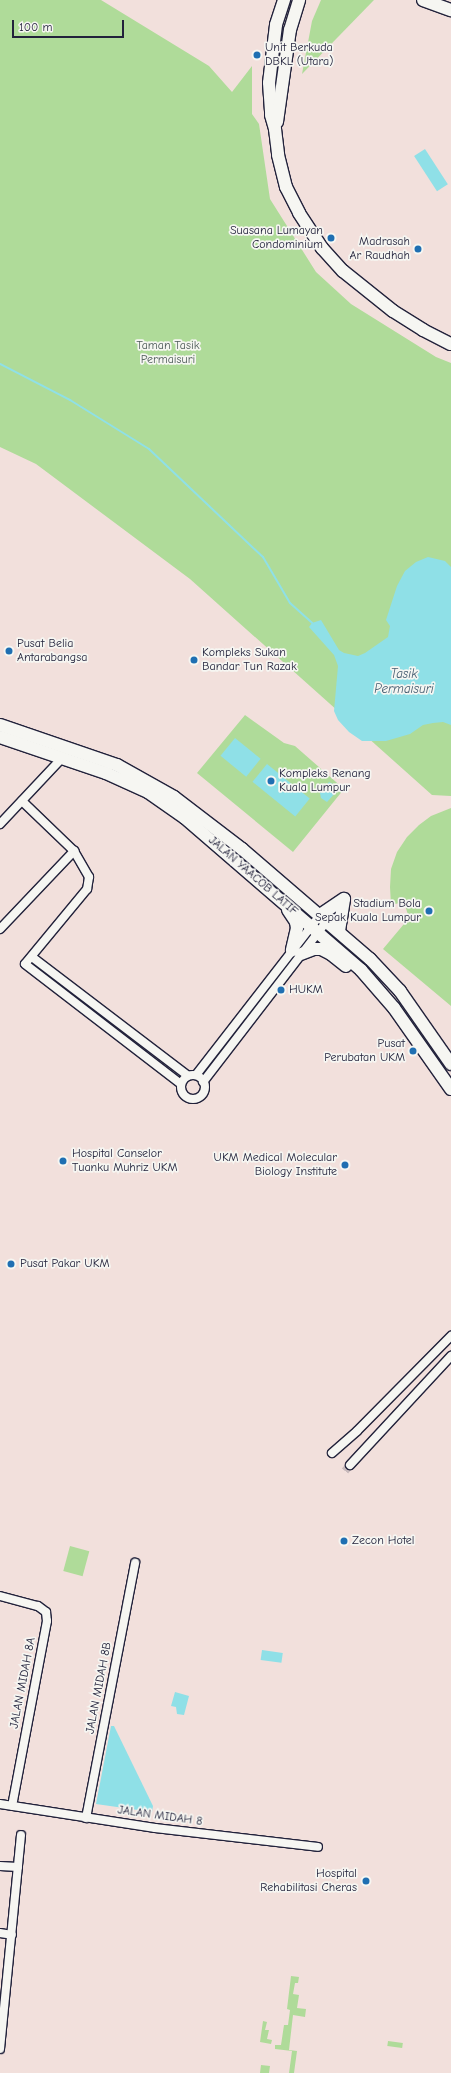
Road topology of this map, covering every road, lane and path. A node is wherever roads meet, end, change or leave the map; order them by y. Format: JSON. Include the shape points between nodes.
{"nodes":[{"id":1,"x":284,"y":0,"type":"edge"},
{"id":2,"x":423,"y":0,"type":"edge"},
{"id":3,"x":299,"y":1,"type":"edge"},
{"id":4,"x":451,"y":10,"type":"edge"},
{"id":5,"x":275,"y":129,"type":"junction"},
{"id":6,"x":451,"y":344,"type":"edge"},
{"id":7,"x":0,"y":725,"type":"edge"},
{"id":8,"x":0,"y":737,"type":"edge"},
{"id":9,"x":63,"y":757,"type":"junction"},
{"id":10,"x":22,"y":801,"type":"junction"},
{"id":11,"x":0,"y":824,"type":"edge"},
{"id":12,"x":74,"y":851,"type":"junction"},
{"id":13,"x":281,"y":901,"type":"junction"},
{"id":14,"x":323,"y":918,"type":"junction"},
{"id":15,"x":0,"y":929,"type":"edge"},
{"id":16,"x":315,"y":929,"type":"junction"},
{"id":17,"x":339,"y":931,"type":"junction"},
{"id":18,"x":297,"y":952,"type":"junction"},
{"id":19,"x":32,"y":957,"type":"junction"},
{"id":20,"x":394,"y":1008,"type":"junction"},
{"id":21,"x":451,"y":1064,"type":"edge"},
{"id":22,"x":192,"y":1076,"type":"junction"},
{"id":23,"x":203,"y":1082,"type":"junction"},
{"id":24,"x":181,"y":1084,"type":"junction"},
{"id":25,"x":451,"y":1089,"type":"edge"},
{"id":26,"x":451,"y":1336,"type":"edge"},
{"id":27,"x":449,"y":1359,"type":"edge"},
{"id":28,"x":332,"y":1453,"type":"dead end"},
{"id":29,"x":350,"y":1465,"type":"tunnel mouth"},
{"id":30,"x":135,"y":1563,"type":"dead end"},
{"id":31,"x":0,"y":1596,"type":"edge"},
{"id":32,"x":0,"y":1804,"type":"edge"},
{"id":33,"x":12,"y":1806,"type":"junction"},
{"id":34,"x":86,"y":1818,"type":"junction"},
{"id":35,"x":21,"y":1835,"type":"dead end"},
{"id":36,"x":318,"y":1847,"type":"dead end"},
{"id":37,"x":0,"y":1866,"type":"edge"},
{"id":38,"x":18,"y":1867,"type":"junction"},
{"id":39,"x":0,"y":1934,"type":"edge"},
{"id":40,"x":12,"y":1934,"type":"junction"},
{"id":41,"x":0,"y":2049,"type":"edge"}],
"edges":[{"from":1,"to":5,"type":"street","via":[[276,25],[269,83],[271,115]]},
{"from":2,"to":4,"type":"street"},
{"from":3,"to":5,"type":"street","via":[[290,30]]},
{"from":5,"to":6,"type":"street","via":[[286,187],[299,213],[322,248],[354,281],[393,311],[422,330]]},
{"from":7,"to":14,"type":"street","name":"JALAN YAACOB LATIF","via":[[104,761],[150,782],[229,839]]},
{"from":8,"to":9,"type":"street","name":"JALAN YAACOB LATIF"},
{"from":9,"to":10,"type":"street"},
{"from":9,"to":13,"type":"street","name":"JALAN YAACOB LATIF","via":[[148,792],[185,818]]},
{"from":10,"to":11,"type":"street"},
{"from":10,"to":12,"type":"street"},
{"from":12,"to":15,"type":"street"},
{"from":12,"to":19,"type":"street","via":[[89,877],[87,889]]},
{"from":13,"to":16,"type":"street","name":"JALAN YAACOB LATIF"},
{"from":13,"to":18,"type":"street","via":[[296,922]]},
{"from":14,"to":16,"type":"street"},
{"from":14,"to":17,"type":"street","name":"JALAN YAACOB LATIF"},
{"from":14,"to":17,"type":"street","via":[[344,899]]},
{"from":16,"to":18,"type":"street"},
{"from":16,"to":20,"type":"street","name":"JALAN YAACOB LATIF","via":[[361,970]]},
{"from":17,"to":21,"type":"street","name":"JALAN YAACOB LATIF","via":[[400,991]]},
{"from":18,"to":20,"type":"street","via":[[321,949],[330,954]]},
{"from":18,"to":22,"type":"street"},
{"from":18,"to":23,"type":"street"},
{"from":19,"to":22,"type":"street"},
{"from":19,"to":24,"type":"street","via":[[25,964]]},
{"from":20,"to":25,"type":"street","name":"JALAN YAACOB LATIF"},
{"from":22,"to":23,"type":"street"},
{"from":22,"to":24,"type":"street"},
{"from":23,"to":24,"type":"street","via":[[202,1093],[192,1098],[183,1093]]},
{"from":26,"to":28,"type":"street"},
{"from":27,"to":29,"type":"street"},
{"from":30,"to":34,"type":"street","name":"JALAN MIDAH 8B"},
{"from":31,"to":33,"type":"street","name":"JALAN MIDAH 8A","via":[[38,1606],[46,1612],[47,1621]]},
{"from":32,"to":33,"type":"street","name":"JALAN MIDAH 8"},
{"from":33,"to":34,"type":"street","name":"JALAN MIDAH 8"},
{"from":34,"to":36,"type":"street","name":"JALAN MIDAH 8"},
{"from":35,"to":38,"type":"street"},
{"from":37,"to":38,"type":"street"},
{"from":38,"to":40,"type":"street"},
{"from":39,"to":40,"type":"street"},
{"from":40,"to":41,"type":"street"}]}
